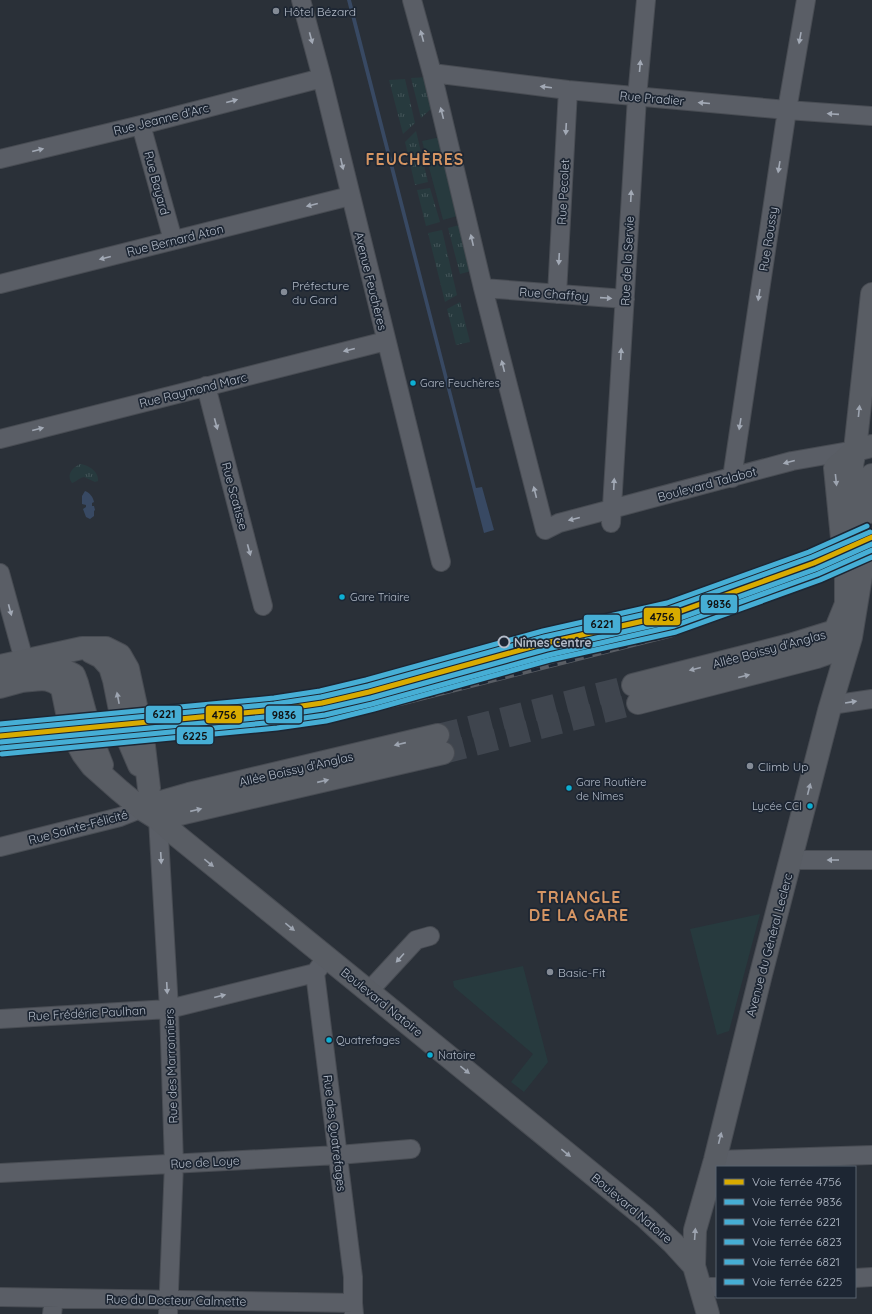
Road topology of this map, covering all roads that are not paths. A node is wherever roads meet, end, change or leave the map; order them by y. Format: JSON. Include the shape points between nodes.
{"nodes":[{"id":1,"x":301,"y":0,"type":"edge"},
{"id":2,"x":412,"y":0,"type":"edge"},
{"id":3,"x":646,"y":0,"type":"edge"},
{"id":4,"x":806,"y":0,"type":"edge"},
{"id":5,"x":432,"y":73,"type":"junction"},
{"id":6,"x":322,"y":78,"type":"junction"},
{"id":7,"x":568,"y":90,"type":"junction"},
{"id":8,"x":637,"y":97,"type":"junction"},
{"id":9,"x":787,"y":110,"type":"junction"},
{"id":10,"x":872,"y":116,"type":"edge"},
{"id":11,"x":141,"y":125,"type":"junction"},
{"id":12,"x":0,"y":159,"type":"edge"},
{"id":13,"x":350,"y":196,"type":"junction"},
{"id":14,"x":173,"y":240,"type":"junction"},
{"id":15,"x":0,"y":284,"type":"edge"},
{"id":16,"x":483,"y":288,"type":"junction"},
{"id":17,"x":557,"y":294,"type":"junction"},
{"id":18,"x":872,"y":294,"type":"edge"},
{"id":19,"x":625,"y":299,"type":"junction"},
{"id":20,"x":386,"y":341,"type":"junction"},
{"id":21,"x":206,"y":386,"type":"junction"},
{"id":22,"x":0,"y":439,"type":"edge"},
{"id":23,"x":863,"y":448,"type":"edge"},
{"id":24,"x":872,"y":475,"type":"edge"},
{"id":25,"x":732,"y":478,"type":"junction"},
{"id":26,"x":612,"y":516,"type":"junction"},
{"id":27,"x":872,"y":533,"type":"edge"},
{"id":28,"x":441,"y":562,"type":"dead end"},
{"id":29,"x":866,"y":568,"type":"edge"},
{"id":30,"x":0,"y":573,"type":"edge"},
{"id":31,"x":263,"y":606,"type":"dead end"},
{"id":32,"x":843,"y":634,"type":"junction"},
{"id":33,"x":0,"y":666,"type":"edge"},
{"id":34,"x":23,"y":671,"type":"junction"},
{"id":35,"x":0,"y":687,"type":"edge"},
{"id":36,"x":636,"y":694,"type":"tunnel mouth"},
{"id":37,"x":872,"y":699,"type":"edge"},
{"id":38,"x":831,"y":705,"type":"junction"},
{"id":39,"x":440,"y":744,"type":"tunnel mouth"},
{"id":40,"x":107,"y":779,"type":"junction"},
{"id":41,"x":151,"y":805,"type":"junction"},
{"id":42,"x":0,"y":847,"type":"edge"},
{"id":43,"x":791,"y":860,"type":"junction"},
{"id":44,"x":872,"y":860,"type":"edge"},
{"id":45,"x":430,"y":936,"type":"dead end"},
{"id":46,"x":321,"y":965,"type":"junction"},
{"id":47,"x":369,"y":991,"type":"junction"},
{"id":48,"x":169,"y":1009,"type":"junction"},
{"id":49,"x":0,"y":1019,"type":"edge"},
{"id":50,"x":411,"y":1149,"type":"dead end"},
{"id":51,"x":338,"y":1155,"type":"junction"},
{"id":52,"x":872,"y":1155,"type":"edge"},
{"id":53,"x":715,"y":1160,"type":"junction"},
{"id":54,"x":174,"y":1164,"type":"junction"},
{"id":55,"x":0,"y":1174,"type":"edge"},
{"id":56,"x":694,"y":1266,"type":"junction"},
{"id":57,"x":872,"y":1276,"type":"edge"},
{"id":58,"x":856,"y":1278,"type":"edge"},
{"id":59,"x":0,"y":1297,"type":"edge"},
{"id":60,"x":705,"y":1300,"type":"edge"},
{"id":61,"x":53,"y":1306,"type":"edge"},
{"id":62,"x":168,"y":1307,"type":"edge"},
{"id":63,"x":353,"y":1308,"type":"edge"}],
"edges":[{"from":1,"to":6,"type":"street","name":"Avenue Feuchères","one_way":true},
{"from":5,"to":2,"type":"street","one_way":true},
{"from":8,"to":3,"type":"street","name":"Rue de la Servie","one_way":true},
{"from":4,"to":9,"type":"street","name":"Rue Roussy","one_way":true},
{"from":7,"to":5,"type":"street","name":"Rue Pradier","one_way":true},
{"from":16,"to":5,"type":"street","one_way":true},
{"from":11,"to":6,"type":"street","name":"Rue Jeanne d'Arc","one_way":true},
{"from":6,"to":13,"type":"street","name":"Avenue Feuchères","one_way":true},
{"from":7,"to":8,"type":"street","name":"Rue Pradier"},
{"from":7,"to":17,"type":"street","name":"Rue Pecolet","one_way":true},
{"from":9,"to":8,"type":"street","name":"Rue Pradier","one_way":true},
{"from":19,"to":8,"type":"street","name":"Rue de la Servie","one_way":true},
{"from":10,"to":9,"type":"street","name":"Rue Pradier","one_way":true},
{"from":9,"to":25,"type":"street","name":"Rue Roussy","one_way":true},
{"from":12,"to":11,"type":"street","name":"Rue Jeanne d'Arc","one_way":true},
{"from":11,"to":14,"type":"street","name":"Rue Bayard"},
{"from":13,"to":14,"type":"street","name":"Rue Bernard Aton","one_way":true},
{"from":13,"to":20,"type":"street","name":"Avenue Feuchères"},
{"from":14,"to":15,"type":"street","name":"Rue Bernard Aton","one_way":true},
{"from":16,"to":17,"type":"street","name":"Rue Chaffoy"},
{"from":26,"to":16,"type":"street","name":"Boulevard Talabot","one_way":true,"via":[[559,523],[545,530]]},
{"from":17,"to":19,"type":"street","name":"Rue Chaffoy","one_way":true},
{"from":23,"to":18,"type":"main road","name":"Avenue du Général Leclerc","one_way":true},
{"from":26,"to":19,"type":"street","name":"Rue de la Servie","one_way":true},
{"from":20,"to":21,"type":"street","name":"Rue Raymond Marc","one_way":true},
{"from":20,"to":28,"type":"street","name":"Avenue Feuchères"},
{"from":22,"to":21,"type":"street","name":"Rue Raymond Marc","one_way":true},
{"from":21,"to":31,"type":"street","name":"Rue Scatisse","one_way":true},
{"from":23,"to":25,"type":"street","name":"Boulevard Talabot","one_way":true,"via":[[792,461]]},
{"from":23,"to":29,"type":"main road","name":"Avenue du Général Leclerc","via":[[852,465],[861,558]]},
{"from":23,"to":32,"type":"main road","name":"Allée Boissy d'Anglas","one_way":true,"via":[[835,468],[846,578]]},
{"from":24,"to":27,"type":"main road","via":[[867,488]]},
{"from":25,"to":26,"type":"street","name":"Boulevard Talabot"},
{"from":29,"to":32,"type":"main road","name":"Avenue du Général Leclerc"},
{"from":30,"to":34,"type":"street","one_way":true},
{"from":32,"to":36,"type":"main road","name":"Allée Boissy d'Anglas","via":[[834,651],[817,657]]},
{"from":32,"to":38,"type":"main road","name":"Avenue du Général Leclerc"},
{"from":33,"to":34,"type":"main road"},
{"from":34,"to":35,"type":"main road"},
{"from":34,"to":40,"type":"main road","via":[[54,681],[62,688],[73,734],[92,766]]},
{"from":34,"to":40,"type":"main road","name":"Boulevard Natoire","via":[[30,676],[55,670],[68,672],[74,676],[93,742]]},
{"from":41,"to":34,"type":"main road","one_way":true,"via":[[143,738],[128,669],[120,655],[106,648],[82,648]]},
{"from":38,"to":37,"type":"street","one_way":true},
{"from":43,"to":38,"type":"main road","name":"Avenue du Général Leclerc","one_way":true},
{"from":39,"to":41,"type":"main road","name":"Allée Boissy d'Anglas"},
{"from":40,"to":41,"type":"main road","name":"Boulevard Natoire"},
{"from":41,"to":42,"type":"street","name":"Rue Sainte-Félicité","via":[[120,817]]},
{"from":41,"to":46,"type":"main road","name":"Boulevard Natoire","one_way":true,"via":[[176,835]]},
{"from":41,"to":48,"type":"street","name":"Rue des Marronniers","one_way":true},
{"from":44,"to":43,"type":"street","one_way":true},
{"from":53,"to":43,"type":"main road","name":"Avenue du Général Leclerc","one_way":true},
{"from":45,"to":47,"type":"street","one_way":true,"via":[[416,940]]},
{"from":46,"to":47,"type":"main road","name":"Boulevard Natoire"},
{"from":48,"to":46,"type":"street","name":"Rue Frédéric Paulhan","one_way":true},
{"from":46,"to":51,"type":"street","name":"Rue des Quatrefages"},
{"from":47,"to":56,"type":"main road","name":"Boulevard Natoire","one_way":true,"via":[[645,1217]]},
{"from":48,"to":49,"type":"street","name":"Rue Frédéric Paulhan"},
{"from":48,"to":54,"type":"street","name":"Rue des Marronniers"},
{"from":50,"to":51,"type":"street","name":"Rue de Loye"},
{"from":51,"to":54,"type":"street","name":"Rue de Loye"},
{"from":51,"to":63,"type":"street","name":"Rue des Quatrefages","via":[[353,1277]]},
{"from":52,"to":53,"type":"street"},
{"from":56,"to":53,"type":"main road","name":"Avenue du Général Leclerc","one_way":true,"via":[[695,1230]]},
{"from":54,"to":55,"type":"street","name":"Rue de Loye"},
{"from":54,"to":62,"type":"street","name":"Rue des Marronniers"},
{"from":56,"to":60,"type":"main road","name":"Avenue du Général Leclerc"},
{"from":57,"to":58,"type":"street"},
{"from":59,"to":61,"type":"street","name":"Rue du Docteur Calmette"},
{"from":61,"to":62,"type":"street","name":"Rue du Docteur Calmette"},
{"from":62,"to":63,"type":"street","name":"Rue du Docteur Calmette"}]}
